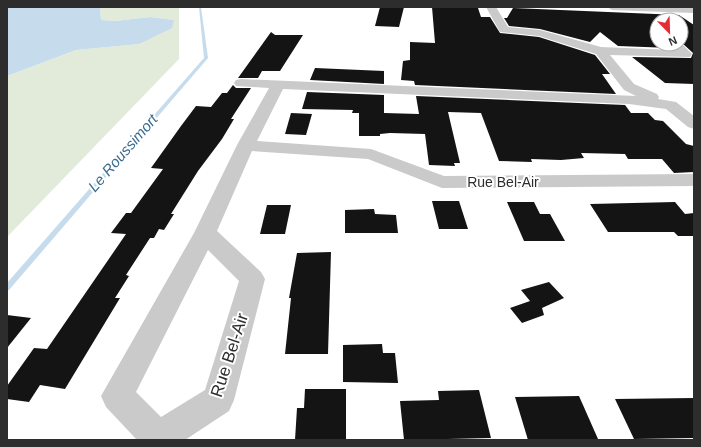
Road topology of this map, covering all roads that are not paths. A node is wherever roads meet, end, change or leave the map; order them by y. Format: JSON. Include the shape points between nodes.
{"nodes":[{"id":1,"x":491,"y":7,"type":"edge"},
{"id":2,"x":612,"y":7,"type":"edge"},
{"id":3,"x":694,"y":10,"type":"edge"},
{"id":4,"x":504,"y":30,"type":"junction"},
{"id":5,"x":646,"y":42,"type":"dead end"},
{"id":6,"x":508,"y":45,"type":"dead end"},
{"id":7,"x":600,"y":51,"type":"junction"},
{"id":8,"x":684,"y":52,"type":"edge"},
{"id":9,"x":657,"y":53,"type":"junction"},
{"id":10,"x":241,"y":83,"type":"dead end"},
{"id":11,"x":278,"y":85,"type":"junction"},
{"id":12,"x":671,"y":104,"type":"junction"},
{"id":13,"x":694,"y":124,"type":"edge"},
{"id":14,"x":246,"y":145,"type":"junction"},
{"id":15,"x":694,"y":180,"type":"edge"},
{"id":16,"x":206,"y":233,"type":"junction"}],
"edges":[{"from":1,"to":4,"type":"street"},
{"from":2,"to":3,"type":"street"},
{"from":4,"to":6,"type":"street"},
{"from":4,"to":7,"type":"street","via":[[540,33]]},
{"from":5,"to":9,"type":"street"},
{"from":7,"to":9,"type":"street"},
{"from":7,"to":12,"type":"street","via":[[629,87]]},
{"from":8,"to":9,"type":"street","via":[[686,54]]},
{"from":10,"to":11,"type":"street"},
{"from":11,"to":12,"type":"street","via":[[629,99]]},
{"from":11,"to":14,"type":"street","name":"Rue Bel-Air"},
{"from":12,"to":13,"type":"street"},
{"from":14,"to":15,"type":"street","name":"Rue Bel-Air","via":[[371,154],[442,182]]},
{"from":14,"to":16,"type":"street","name":"Rue Bel-Air"},
{"from":16,"to":16,"type":"street","name":"Rue Bel-Air","via":[[117,396],[158,438],[218,400],[252,279]]}]}
